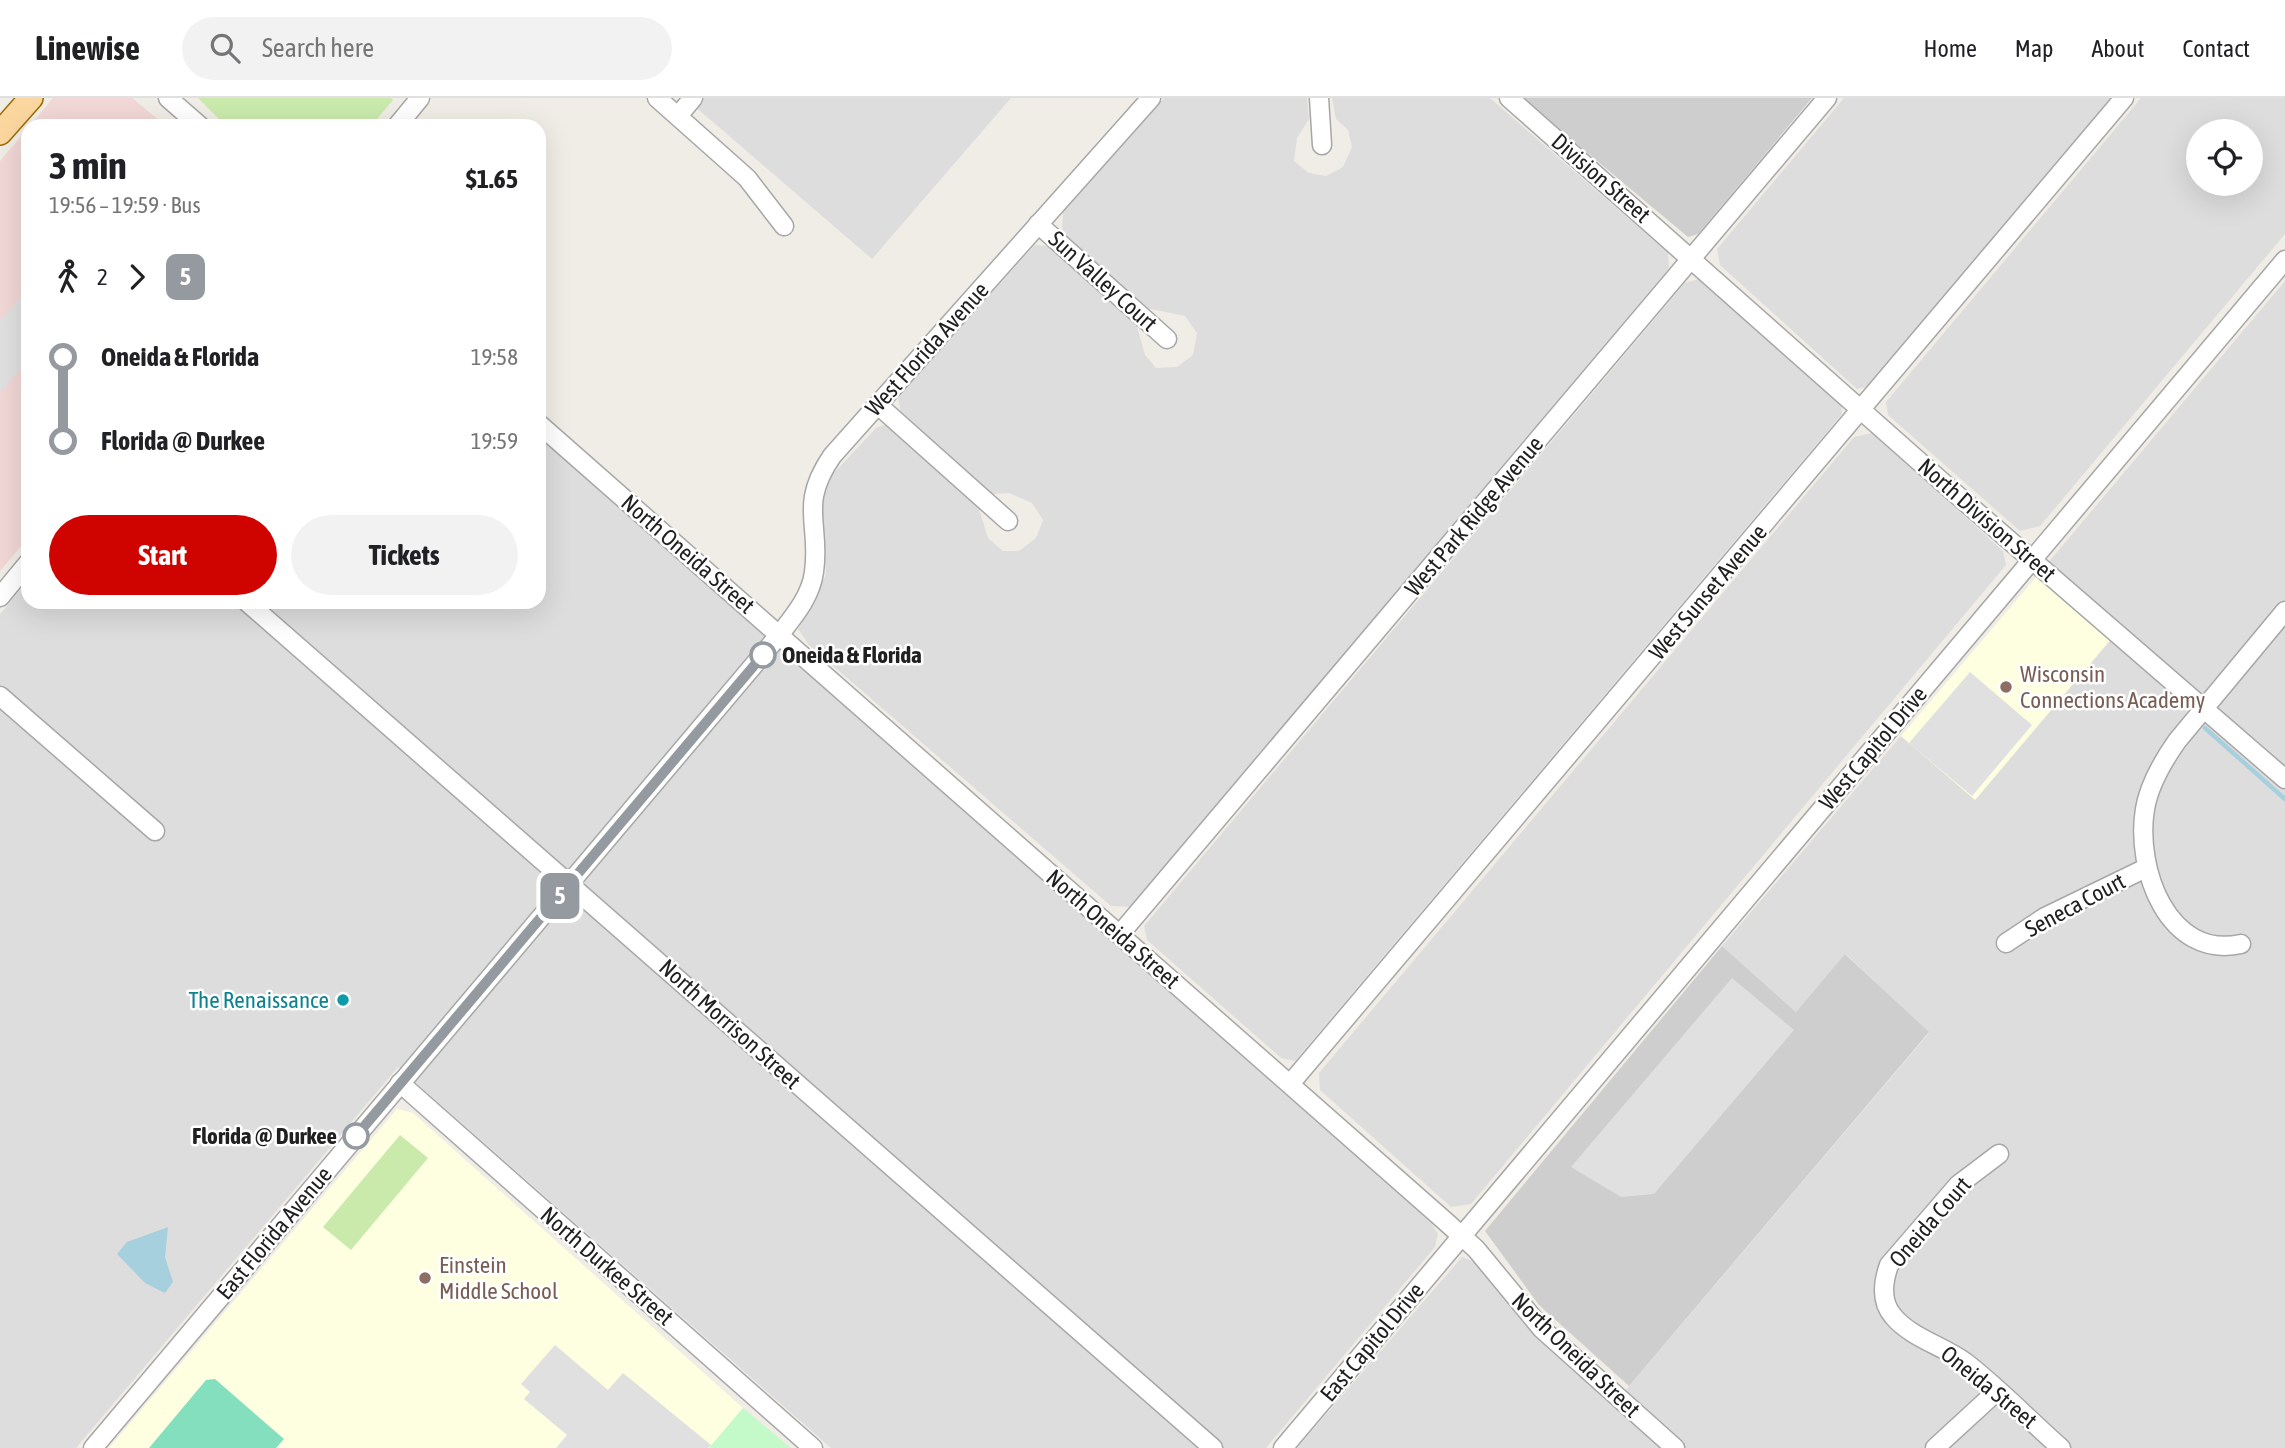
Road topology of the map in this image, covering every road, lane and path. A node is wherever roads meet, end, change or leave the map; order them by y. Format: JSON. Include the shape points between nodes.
{"nodes":[{"id":1,"x":31,"y":98,"type":"edge"},
{"id":2,"x":168,"y":98,"type":"edge"},
{"id":3,"x":420,"y":98,"type":"edge"},
{"id":4,"x":657,"y":98,"type":"edge"},
{"id":5,"x":693,"y":98,"type":"edge"},
{"id":6,"x":1151,"y":98,"type":"edge"},
{"id":7,"x":1320,"y":98,"type":"edge"},
{"id":8,"x":1509,"y":98,"type":"edge"},
{"id":9,"x":1827,"y":98,"type":"edge"},
{"id":10,"x":2124,"y":98,"type":"edge"},
{"id":11,"x":678,"y":116,"type":"junction"},
{"id":12,"x":192,"y":119,"type":"edge"},
{"id":13,"x":403,"y":119,"type":"edge"},
{"id":14,"x":0,"y":133,"type":"edge"},
{"id":15,"x":1322,"y":145,"type":"dead end"},
{"id":16,"x":1038,"y":224,"type":"junction"},
{"id":17,"x":784,"y":226,"type":"dead end"},
{"id":18,"x":1692,"y":258,"type":"junction"},
{"id":19,"x":2285,"y":260,"type":"edge"},
{"id":20,"x":1167,"y":339,"type":"dead end"},
{"id":21,"x":878,"y":405,"type":"junction"},
{"id":22,"x":1862,"y":410,"type":"junction"},
{"id":23,"x":546,"y":430,"type":"edge"},
{"id":24,"x":1008,"y":521,"type":"dead end"},
{"id":25,"x":2032,"y":560,"type":"junction"},
{"id":26,"x":21,"y":572,"type":"edge"},
{"id":27,"x":0,"y":597,"type":"edge"},
{"id":28,"x":255,"y":609,"type":"edge"},
{"id":29,"x":2285,"y":611,"type":"edge"},
{"id":30,"x":780,"y":634,"type":"junction"},
{"id":31,"x":0,"y":696,"type":"edge"},
{"id":32,"x":2203,"y":707,"type":"junction"},
{"id":33,"x":2285,"y":779,"type":"edge"},
{"id":34,"x":155,"y":831,"type":"dead end"},
{"id":35,"x":2146,"y":868,"type":"junction"},
{"id":36,"x":571,"y":883,"type":"junction"},
{"id":37,"x":1120,"y":934,"type":"junction"},
{"id":38,"x":2006,"y":943,"type":"dead end"},
{"id":39,"x":2241,"y":944,"type":"dead end"},
{"id":40,"x":400,"y":1083,"type":"junction"},
{"id":41,"x":1290,"y":1084,"type":"junction"},
{"id":42,"x":1999,"y":1154,"type":"dead end"},
{"id":43,"x":1461,"y":1236,"type":"junction"},
{"id":44,"x":1885,"y":1302,"type":"joint"},
{"id":45,"x":1997,"y":1391,"type":"junction"},
{"id":46,"x":93,"y":1448,"type":"edge"},
{"id":47,"x":813,"y":1448,"type":"edge"},
{"id":48,"x":1213,"y":1448,"type":"edge"},
{"id":49,"x":1283,"y":1448,"type":"edge"},
{"id":50,"x":1675,"y":1448,"type":"edge"},
{"id":51,"x":1935,"y":1448,"type":"edge"},
{"id":52,"x":2062,"y":1448,"type":"edge"}],
"edges":[{"from":1,"to":14,"type":"main road"},
{"from":2,"to":12,"type":"street"},
{"from":3,"to":13,"type":"street"},
{"from":4,"to":11,"type":"street"},
{"from":5,"to":11,"type":"street"},
{"from":6,"to":16,"type":"street","name":"West Florida Avenue"},
{"from":7,"to":15,"type":"street"},
{"from":8,"to":18,"type":"street","name":"Division Street"},
{"from":9,"to":18,"type":"street","name":"West Park Ridge Avenue"},
{"from":10,"to":22,"type":"street","name":"West Sunset Avenue"},
{"from":11,"to":17,"type":"street","via":[[747,177]]},
{"from":16,"to":20,"type":"street","name":"Sun Valley Court"},
{"from":16,"to":21,"type":"street","name":"West Florida Avenue"},
{"from":18,"to":22,"type":"street","name":"North Division Street"},
{"from":18,"to":37,"type":"street","name":"West Park Ridge Avenue"},
{"from":19,"to":25,"type":"street","name":"West Capitol Drive"},
{"from":21,"to":24,"type":"street"},
{"from":21,"to":30,"type":"street","name":"West Florida Avenue","via":[[821,472],[811,510],[815,561],[811,586]]},
{"from":22,"to":25,"type":"street","name":"North Division Street"},
{"from":22,"to":41,"type":"street","name":"West Sunset Avenue"},
{"from":23,"to":30,"type":"street","name":"North Oneida Street"},
{"from":25,"to":32,"type":"street","name":"North Division Street"},
{"from":25,"to":43,"type":"street","name":"West Capitol Drive"},
{"from":26,"to":27,"type":"street"},
{"from":28,"to":36,"type":"street","name":"North Morrison Street"},
{"from":29,"to":32,"type":"street"},
{"from":30,"to":36,"type":"street","name":"East Florida Avenue"},
{"from":30,"to":37,"type":"street","name":"North Oneida Street"},
{"from":31,"to":34,"type":"street"},
{"from":32,"to":33,"type":"street","name":"North Division Street"},
{"from":32,"to":35,"type":"street","via":[[2163,762],[2151,788],[2142,836]]},
{"from":35,"to":38,"type":"street","name":"Seneca Court","via":[[2045,916]]},
{"from":35,"to":39,"type":"street","via":[[2164,909],[2189,937],[2206,945]]},
{"from":36,"to":40,"type":"street","name":"East Florida Avenue"},
{"from":36,"to":48,"type":"street","name":"North Morrison Street"},
{"from":37,"to":41,"type":"street","name":"North Oneida Street"},
{"from":40,"to":46,"type":"street","name":"East Florida Avenue"},
{"from":40,"to":47,"type":"street","name":"North Durkee Street"},
{"from":41,"to":43,"type":"street","name":"North Oneida Street"},
{"from":42,"to":44,"type":"street","name":"Oneida Court","via":[[1958,1185],[1889,1265]]},
{"from":43,"to":49,"type":"street","name":"East Capitol Drive"},
{"from":43,"to":50,"type":"street","name":"North Oneida Street","via":[[1542,1329]]},
{"from":44,"to":45,"type":"street","name":"Oneida Street","via":[[1892,1316],[1908,1329],[1948,1350]]},
{"from":45,"to":51,"type":"street"},
{"from":45,"to":52,"type":"street","name":"Oneida Street"}]}
